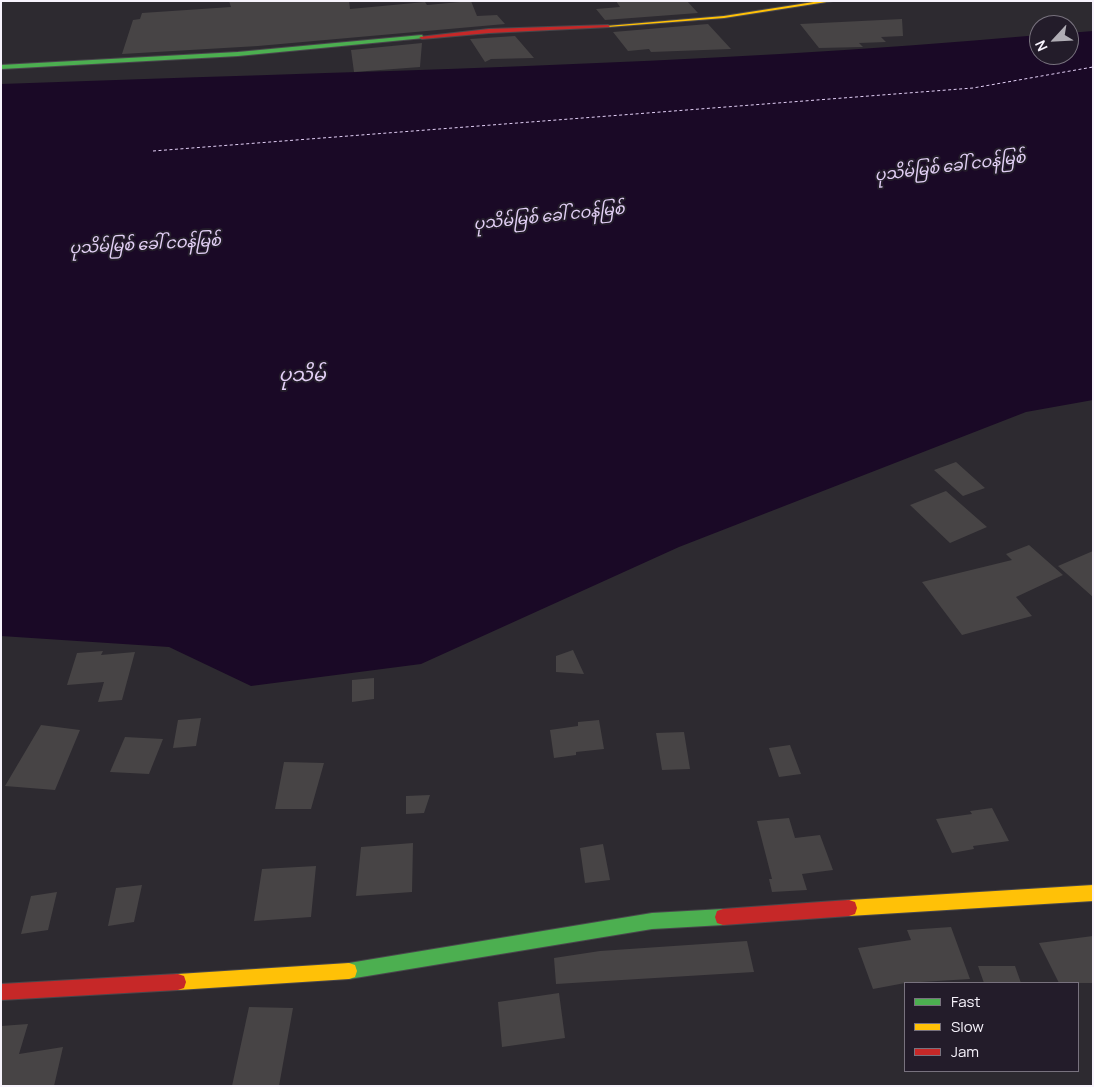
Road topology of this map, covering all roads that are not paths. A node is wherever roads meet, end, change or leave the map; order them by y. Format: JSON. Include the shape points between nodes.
{"nodes":[{"id":1,"x":831,"y":1,"type":"edge"},
{"id":2,"x":1,"y":67,"type":"edge"},
{"id":3,"x":1093,"y":893,"type":"edge"},
{"id":4,"x":1,"y":992,"type":"edge"}],
"edges":[{"from":1,"to":2,"type":"street","via":[[724,17],[652,23],[488,31],[238,54]]},
{"from":3,"to":4,"type":"street","via":[[652,921],[335,973]]}]}
